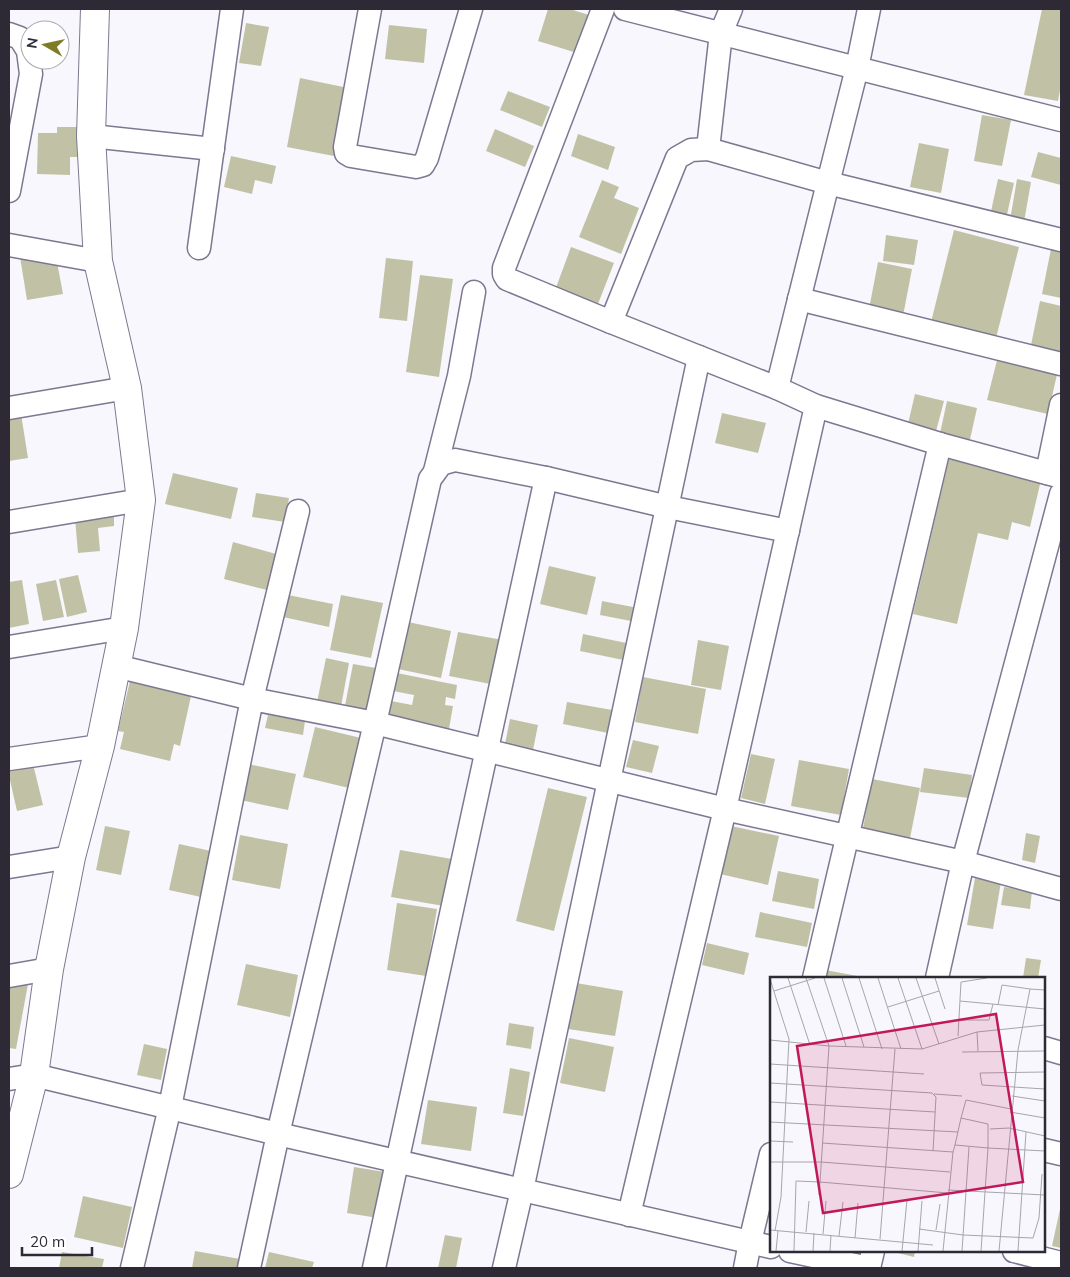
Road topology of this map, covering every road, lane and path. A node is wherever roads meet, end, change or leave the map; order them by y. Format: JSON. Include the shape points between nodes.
{"nodes":[{"id":1,"x":95,"y":9,"type":"edge"},
{"id":2,"x":232,"y":9,"type":"edge"},
{"id":3,"x":370,"y":9,"type":"edge"},
{"id":4,"x":472,"y":9,"type":"edge"},
{"id":5,"x":603,"y":9,"type":"edge"},
{"id":6,"x":625,"y":9,"type":"edge"},
{"id":7,"x":732,"y":9,"type":"edge"},
{"id":8,"x":868,"y":9,"type":"edge"},
{"id":9,"x":721,"y":33,"type":"junction"},
{"id":10,"x":9,"y":34,"type":"edge"},
{"id":11,"x":857,"y":68,"type":"junction"},
{"id":12,"x":1061,"y":120,"type":"edge"},
{"id":13,"x":91,"y":136,"type":"junction"},
{"id":14,"x":213,"y":148,"type":"junction"},
{"id":15,"x":708,"y":149,"type":"junction"},
{"id":16,"x":828,"y":183,"type":"junction"},
{"id":17,"x":9,"y":191,"type":"edge"},
{"id":18,"x":1061,"y":240,"type":"edge"},
{"id":19,"x":9,"y":245,"type":"edge"},
{"id":20,"x":199,"y":248,"type":"dead end"},
{"id":21,"x":98,"y":261,"type":"junction"},
{"id":22,"x":474,"y":292,"type":"dead end"},
{"id":23,"x":799,"y":299,"type":"junction"},
{"id":24,"x":611,"y":322,"type":"junction"},
{"id":25,"x":699,"y":357,"type":"junction"},
{"id":26,"x":1061,"y":364,"type":"edge"},
{"id":27,"x":127,"y":388,"type":"junction"},
{"id":28,"x":777,"y":388,"type":"junction"},
{"id":29,"x":1061,"y":405,"type":"edge"},
{"id":30,"x":816,"y":406,"type":"junction"},
{"id":31,"x":9,"y":408,"type":"edge"},
{"id":32,"x":940,"y":444,"type":"junction"},
{"id":33,"x":436,"y":471,"type":"junction"},
{"id":34,"x":1054,"y":475,"type":"edge"},
{"id":35,"x":546,"y":478,"type":"junction"},
{"id":36,"x":1061,"y":494,"type":"edge"},
{"id":37,"x":141,"y":500,"type":"junction"},
{"id":38,"x":668,"y":507,"type":"junction"},
{"id":39,"x":298,"y":511,"type":"dead end"},
{"id":40,"x":9,"y":522,"type":"edge"},
{"id":41,"x":788,"y":530,"type":"junction"},
{"id":42,"x":124,"y":628,"type":"junction"},
{"id":43,"x":9,"y":646,"type":"edge"},
{"id":44,"x":116,"y":666,"type":"junction"},
{"id":45,"x":252,"y":699,"type":"junction"},
{"id":46,"x":375,"y":724,"type":"junction"},
{"id":47,"x":100,"y":746,"type":"junction"},
{"id":48,"x":487,"y":751,"type":"junction"},
{"id":49,"x":9,"y":759,"type":"edge"},
{"id":50,"x":608,"y":781,"type":"junction"},
{"id":51,"x":725,"y":809,"type":"junction"},
{"id":52,"x":848,"y":837,"type":"junction"},
{"id":53,"x":71,"y":857,"type":"junction"},
{"id":54,"x":963,"y":862,"type":"junction"},
{"id":55,"x":9,"y":867,"type":"edge"},
{"id":56,"x":1061,"y":889,"type":"edge"},
{"id":57,"x":49,"y":969,"type":"junction"},
{"id":58,"x":9,"y":976,"type":"edge"},
{"id":59,"x":814,"y":977,"type":"edge"},
{"id":60,"x":938,"y":977,"type":"edge"},
{"id":61,"x":1045,"y":1048,"type":"edge"},
{"id":62,"x":1061,"y":1053,"type":"edge"},
{"id":63,"x":21,"y":1077,"type":"edge"},
{"id":64,"x":170,"y":1108,"type":"junction"},
{"id":65,"x":278,"y":1134,"type":"junction"},
{"id":66,"x":1045,"y":1150,"type":"edge"},
{"id":67,"x":1061,"y":1154,"type":"edge"},
{"id":68,"x":398,"y":1161,"type":"junction"},
{"id":69,"x":770,"y":1163,"type":"edge"},
{"id":70,"x":9,"y":1174,"type":"edge"},
{"id":71,"x":522,"y":1190,"type":"junction"},
{"id":72,"x":629,"y":1215,"type":"junction"},
{"id":73,"x":761,"y":1244,"type":"edge"},
{"id":74,"x":795,"y":1252,"type":"edge"},
{"id":75,"x":873,"y":1252,"type":"edge"},
{"id":76,"x":1018,"y":1252,"type":"edge"},
{"id":77,"x":1061,"y":1263,"type":"edge"},
{"id":78,"x":132,"y":1268,"type":"edge"},
{"id":79,"x":249,"y":1268,"type":"edge"},
{"id":80,"x":374,"y":1268,"type":"edge"},
{"id":81,"x":504,"y":1268,"type":"edge"},
{"id":82,"x":745,"y":1268,"type":"edge"},
{"id":83,"x":870,"y":1268,"type":"edge"}],
"edges":[{"from":1,"to":13,"type":"street"},
{"from":2,"to":14,"type":"street"},
{"from":3,"to":4,"type":"street","via":[[346,154],[416,167],[423,165],[427,158]]},
{"from":5,"to":24,"type":"street","via":[[504,274],[506,279]]},
{"from":6,"to":9,"type":"street"},
{"from":7,"to":9,"type":"street"},
{"from":8,"to":11,"type":"street"},
{"from":9,"to":11,"type":"street"},
{"from":9,"to":15,"type":"street"},
{"from":10,"to":17,"type":"street","via":[[20,38],[28,51],[31,74]]},
{"from":11,"to":12,"type":"street"},
{"from":11,"to":16,"type":"street"},
{"from":13,"to":14,"type":"street"},
{"from":13,"to":21,"type":"street"},
{"from":14,"to":20,"type":"street"},
{"from":15,"to":16,"type":"street"},
{"from":15,"to":24,"type":"street","via":[[691,150],[677,158]]},
{"from":16,"to":18,"type":"street"},
{"from":16,"to":23,"type":"street"},
{"from":19,"to":21,"type":"street"},
{"from":21,"to":27,"type":"street"},
{"from":22,"to":33,"type":"street","via":[[460,376]]},
{"from":23,"to":26,"type":"street"},
{"from":23,"to":28,"type":"street"},
{"from":24,"to":25,"type":"street"},
{"from":25,"to":28,"type":"street"},
{"from":25,"to":38,"type":"street"},
{"from":27,"to":31,"type":"street"},
{"from":27,"to":37,"type":"street"},
{"from":28,"to":30,"type":"street"},
{"from":29,"to":34,"type":"street"},
{"from":30,"to":32,"type":"street"},
{"from":30,"to":41,"type":"street"},
{"from":32,"to":34,"type":"street"},
{"from":32,"to":52,"type":"street"},
{"from":33,"to":35,"type":"street","via":[[441,464],[455,460]]},
{"from":33,"to":46,"type":"street","via":[[430,479]]},
{"from":35,"to":38,"type":"street"},
{"from":35,"to":48,"type":"street"},
{"from":36,"to":54,"type":"street"},
{"from":37,"to":40,"type":"street"},
{"from":37,"to":42,"type":"street"},
{"from":38,"to":41,"type":"street"},
{"from":38,"to":50,"type":"street"},
{"from":39,"to":45,"type":"street"},
{"from":41,"to":51,"type":"street"},
{"from":42,"to":43,"type":"street"},
{"from":42,"to":44,"type":"street"},
{"from":44,"to":45,"type":"street"},
{"from":44,"to":47,"type":"street"},
{"from":45,"to":46,"type":"street"},
{"from":45,"to":64,"type":"street"},
{"from":46,"to":48,"type":"street"},
{"from":46,"to":65,"type":"street"},
{"from":47,"to":49,"type":"street"},
{"from":47,"to":53,"type":"street"},
{"from":48,"to":50,"type":"street"},
{"from":48,"to":68,"type":"street"},
{"from":50,"to":51,"type":"street"},
{"from":50,"to":71,"type":"street"},
{"from":51,"to":52,"type":"street"},
{"from":51,"to":72,"type":"street"},
{"from":52,"to":54,"type":"street"},
{"from":52,"to":59,"type":"street"},
{"from":53,"to":55,"type":"street"},
{"from":53,"to":57,"type":"street"},
{"from":54,"to":56,"type":"street"},
{"from":54,"to":60,"type":"street"},
{"from":57,"to":58,"type":"street"},
{"from":57,"to":63,"type":"street"},
{"from":61,"to":62,"type":"street"},
{"from":63,"to":64,"type":"street"},
{"from":63,"to":70,"type":"street"},
{"from":64,"to":65,"type":"street"},
{"from":64,"to":78,"type":"street"},
{"from":65,"to":68,"type":"street"},
{"from":65,"to":79,"type":"street"},
{"from":66,"to":67,"type":"street"},
{"from":68,"to":71,"type":"street"},
{"from":68,"to":80,"type":"street"},
{"from":69,"to":73,"type":"street"},
{"from":71,"to":72,"type":"street"},
{"from":71,"to":81,"type":"street"},
{"from":72,"to":73,"type":"street"},
{"from":73,"to":82,"type":"street"},
{"from":74,"to":83,"type":"street"},
{"from":75,"to":83,"type":"street"},
{"from":76,"to":77,"type":"street"}]}
